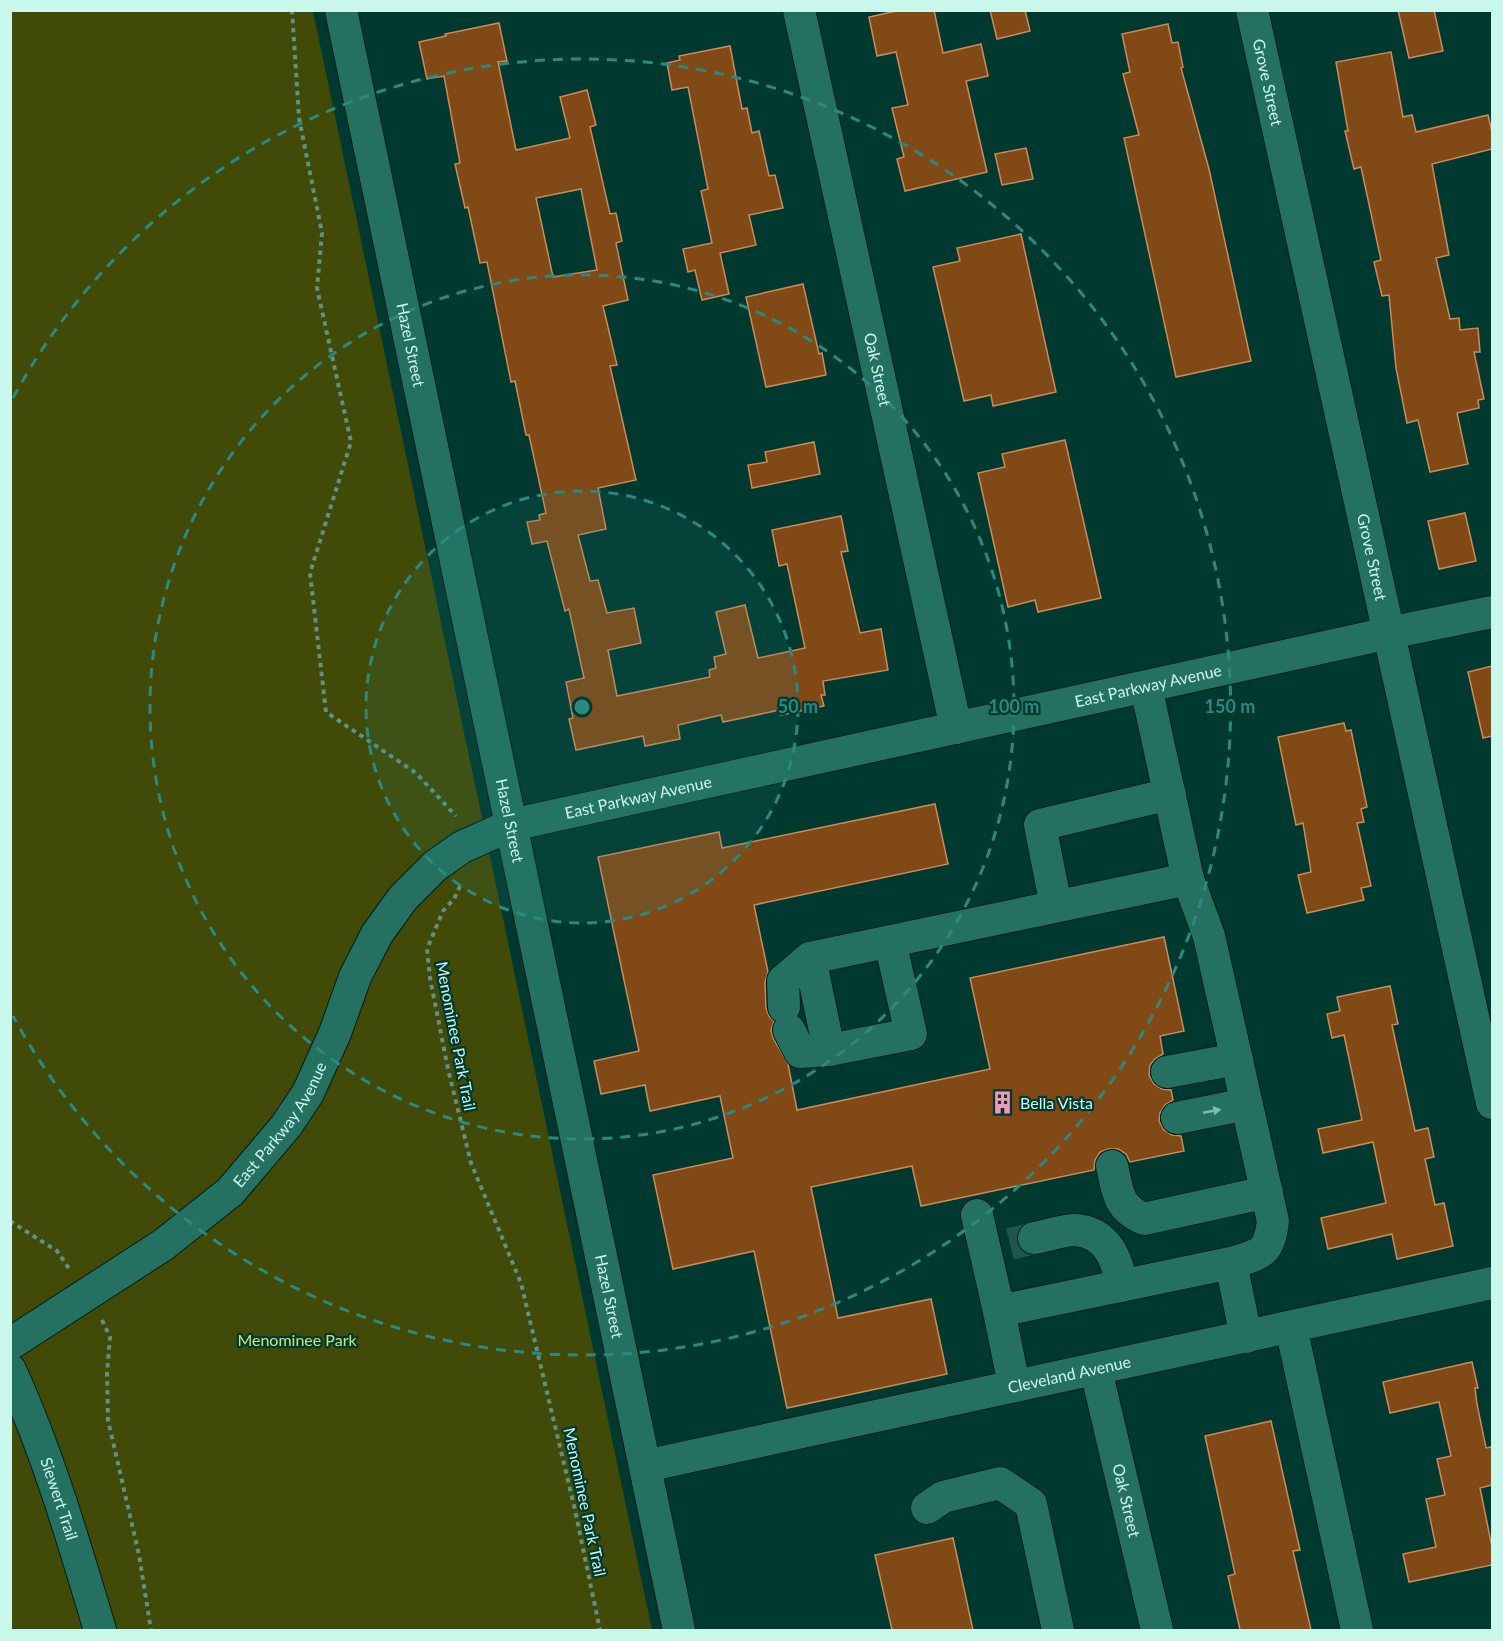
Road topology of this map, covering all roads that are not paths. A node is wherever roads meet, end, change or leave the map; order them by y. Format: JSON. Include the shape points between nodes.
{"nodes":[{"id":1,"x":341,"y":10,"type":"edge"},
{"id":2,"x":799,"y":10,"type":"edge"},
{"id":3,"x":1252,"y":10,"type":"edge"},
{"id":4,"x":1492,"y":612,"type":"edge"},
{"id":5,"x":1389,"y":633,"type":"junction"},
{"id":6,"x":1146,"y":687,"type":"junction"},
{"id":7,"x":956,"y":728,"type":"junction"},
{"id":8,"x":1170,"y":794,"type":"junction"},
{"id":9,"x":511,"y":825,"type":"junction"},
{"id":10,"x":1188,"y":879,"type":"junction"},
{"id":11,"x":1056,"y":906,"type":"junction"},
{"id":12,"x":890,"y":941,"type":"junction"},
{"id":13,"x":810,"y":958,"type":"junction"},
{"id":14,"x":829,"y":1050,"type":"junction"},
{"id":15,"x":1237,"y":1059,"type":"junction"},
{"id":16,"x":1167,"y":1072,"type":"dead end"},
{"id":17,"x":1492,"y":1103,"type":"edge"},
{"id":18,"x":1247,"y":1104,"type":"junction"},
{"id":19,"x":1177,"y":1118,"type":"dead end"},
{"id":20,"x":1112,"y":1166,"type":"dead end"},
{"id":21,"x":1267,"y":1192,"type":"junction"},
{"id":22,"x":977,"y":1215,"type":"dead end"},
{"id":23,"x":1010,"y":1244,"type":"junction"},
{"id":24,"x":1231,"y":1263,"type":"junction"},
{"id":25,"x":1492,"y":1283,"type":"edge"},
{"id":26,"x":1121,"y":1286,"type":"junction"},
{"id":27,"x":999,"y":1311,"type":"junction"},
{"id":28,"x":1291,"y":1327,"type":"junction"},
{"id":29,"x":1245,"y":1337,"type":"junction"},
{"id":30,"x":10,"y":1344,"type":"edge"},
{"id":31,"x":10,"y":1370,"type":"edge"},
{"id":32,"x":1096,"y":1370,"type":"junction"},
{"id":33,"x":1014,"y":1385,"type":"junction"},
{"id":34,"x":645,"y":1466,"type":"junction"},
{"id":35,"x":927,"y":1508,"type":"dead end"},
{"id":36,"x":100,"y":1630,"type":"edge"},
{"id":37,"x":679,"y":1630,"type":"edge"},
{"id":38,"x":1058,"y":1630,"type":"edge"},
{"id":39,"x":1156,"y":1630,"type":"edge"},
{"id":40,"x":1357,"y":1630,"type":"edge"}],
"edges":[{"from":1,"to":9,"type":"street","name":"Hazel Street"},
{"from":2,"to":7,"type":"street","name":"Oak Street"},
{"from":3,"to":5,"type":"street","name":"Grove Street"},
{"from":4,"to":5,"type":"street","name":"East Parkway Avenue"},
{"from":5,"to":6,"type":"street","name":"East Parkway Avenue"},
{"from":5,"to":17,"type":"street","name":"Grove Street"},
{"from":6,"to":7,"type":"street","name":"East Parkway Avenue"},
{"from":6,"to":8,"type":"street"},
{"from":7,"to":9,"type":"street","name":"East Parkway Avenue"},
{"from":8,"to":10,"type":"street"},
{"from":8,"to":11,"type":"street","via":[[1040,825]]},
{"from":9,"to":30,"type":"street","name":"East Parkway Avenue","via":[[462,847],[402,898],[377,934],[355,977],[308,1093],[286,1126],[230,1192],[163,1245]]},
{"from":9,"to":34,"type":"street","name":"Hazel Street"},
{"from":10,"to":11,"type":"street"},
{"from":10,"to":15,"type":"street","via":[[1209,936]]},
{"from":11,"to":12,"type":"street"},
{"from":12,"to":13,"type":"street"},
{"from":12,"to":14,"type":"street","via":[[911,1034]]},
{"from":13,"to":14,"type":"street"},
{"from":13,"to":14,"type":"street","via":[[783,981],[786,1018],[800,1052]]},
{"from":15,"to":16,"type":"street"},
{"from":15,"to":18,"type":"street"},
{"from":19,"to":18,"type":"street","one_way":true},
{"from":18,"to":21,"type":"street"},
{"from":20,"to":21,"type":"street","via":[[1120,1201],[1144,1219]]},
{"from":21,"to":24,"type":"street","via":[[1273,1221],[1271,1240],[1259,1254]]},
{"from":22,"to":23,"type":"street"},
{"from":23,"to":26,"type":"street","via":[[1074,1230],[1101,1238],[1119,1266]]},
{"from":23,"to":27,"type":"street"},
{"from":24,"to":26,"type":"street"},
{"from":24,"to":29,"type":"street"},
{"from":25,"to":28,"type":"street","name":"Cleveland Avenue"},
{"from":26,"to":27,"type":"street"},
{"from":27,"to":33,"type":"street"},
{"from":28,"to":29,"type":"street","name":"Cleveland Avenue"},
{"from":28,"to":40,"type":"street"},
{"from":29,"to":32,"type":"street","name":"Cleveland Avenue"},
{"from":31,"to":36,"type":"street","name":"Siewert Trail","via":[[42,1446]]},
{"from":32,"to":33,"type":"street","name":"Cleveland Avenue"},
{"from":32,"to":39,"type":"street","name":"Oak Street"},
{"from":33,"to":34,"type":"street","name":"Cleveland Avenue"},
{"from":34,"to":37,"type":"street","name":"Hazel Street"},
{"from":35,"to":38,"type":"street","via":[[943,1497],[1000,1484],[1031,1504]]}]}
